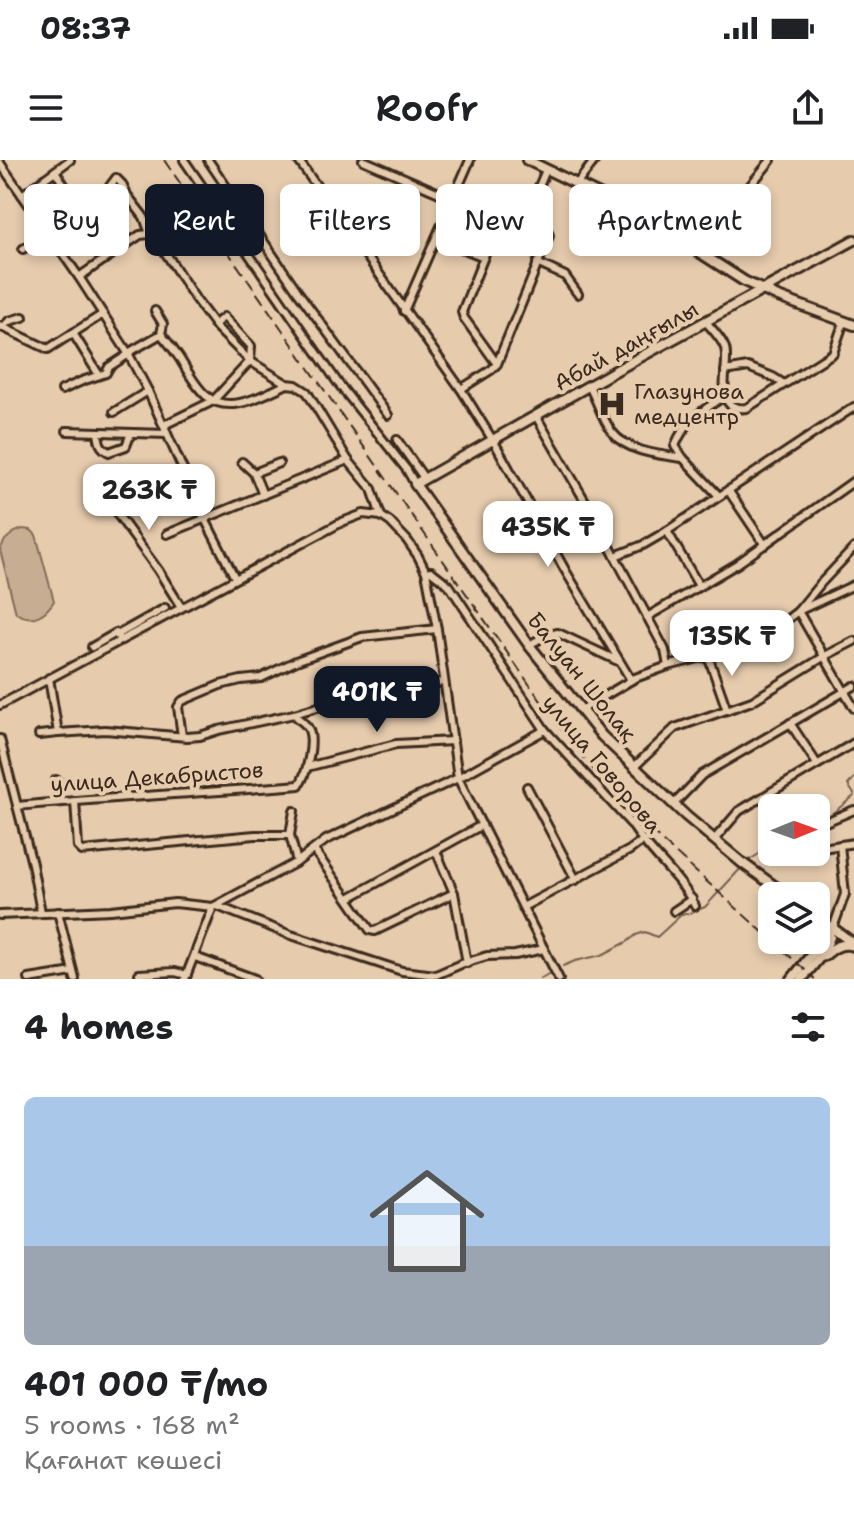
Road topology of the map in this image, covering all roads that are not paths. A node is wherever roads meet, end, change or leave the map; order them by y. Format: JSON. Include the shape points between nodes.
{"nodes":[{"id":1,"x":70,"y":160,"type":"edge"},
{"id":2,"x":184,"y":160,"type":"edge"},
{"id":3,"x":208,"y":160,"type":"edge"},
{"id":4,"x":298,"y":160,"type":"edge"},
{"id":5,"x":363,"y":160,"type":"edge"},
{"id":6,"x":470,"y":160,"type":"edge"},
{"id":7,"x":527,"y":160,"type":"edge"},
{"id":8,"x":595,"y":160,"type":"edge"},
{"id":9,"x":771,"y":160,"type":"edge"},
{"id":10,"x":0,"y":163,"type":"edge"},
{"id":11,"x":546,"y":170,"type":"junction"},
{"id":12,"x":55,"y":171,"type":"junction"},
{"id":13,"x":64,"y":184,"type":"edge"},
{"id":14,"x":460,"y":184,"type":"edge"},
{"id":15,"x":540,"y":184,"type":"edge"},
{"id":16,"x":574,"y":184,"type":"edge"},
{"id":17,"x":577,"y":184,"type":"edge"},
{"id":18,"x":752,"y":184,"type":"edge"},
{"id":19,"x":436,"y":192,"type":"edge"},
{"id":20,"x":22,"y":195,"type":"junction"},
{"id":21,"x":24,"y":198,"type":"edge"},
{"id":22,"x":129,"y":198,"type":"edge"},
{"id":23,"x":145,"y":220,"type":"edge"},
{"id":24,"x":436,"y":238,"type":"edge"},
{"id":25,"x":854,"y":240,"type":"edge"},
{"id":26,"x":65,"y":256,"type":"edge"},
{"id":27,"x":110,"y":256,"type":"edge"},
{"id":28,"x":168,"y":256,"type":"edge"},
{"id":29,"x":540,"y":256,"type":"edge"},
{"id":30,"x":705,"y":256,"type":"edge"},
{"id":31,"x":484,"y":257,"type":"edge"},
{"id":32,"x":537,"y":263,"type":"junction"},
{"id":33,"x":79,"y":277,"type":"junction"},
{"id":34,"x":765,"y":290,"type":"junction"},
{"id":35,"x":578,"y":294,"type":"dead end"},
{"id":36,"x":155,"y":311,"type":"dead end"},
{"id":37,"x":404,"y":311,"type":"junction"},
{"id":38,"x":103,"y":314,"type":"junction"},
{"id":39,"x":23,"y":317,"type":"dead end"},
{"id":40,"x":844,"y":321,"type":"junction"},
{"id":41,"x":706,"y":322,"type":"junction"},
{"id":42,"x":215,"y":324,"type":"junction"},
{"id":43,"x":854,"y":325,"type":"edge"},
{"id":44,"x":2,"y":327,"type":"edge"},
{"id":45,"x":73,"y":333,"type":"junction"},
{"id":46,"x":161,"y":334,"type":"junction"},
{"id":47,"x":128,"y":354,"type":"junction"},
{"id":48,"x":250,"y":361,"type":"junction"},
{"id":49,"x":497,"y":364,"type":"junction"},
{"id":50,"x":725,"y":371,"type":"junction"},
{"id":51,"x":99,"y":375,"type":"junction"},
{"id":52,"x":287,"y":384,"type":"junction"},
{"id":53,"x":784,"y":384,"type":"junction"},
{"id":54,"x":589,"y":386,"type":"junction"},
{"id":55,"x":461,"y":389,"type":"junction"},
{"id":56,"x":62,"y":390,"type":"dead end"},
{"id":57,"x":148,"y":391,"type":"junction"},
{"id":58,"x":725,"y":396,"type":"junction"},
{"id":59,"x":213,"y":401,"type":"junction"},
{"id":60,"x":854,"y":407,"type":"edge"},
{"id":61,"x":114,"y":412,"type":"dead end"},
{"id":62,"x":388,"y":415,"type":"dead end"},
{"id":63,"x":536,"y":416,"type":"junction"},
{"id":64,"x":67,"y":431,"type":"dead end"},
{"id":65,"x":98,"y":432,"type":"junction"},
{"id":66,"x":166,"y":432,"type":"junction"},
{"id":67,"x":131,"y":433,"type":"junction"},
{"id":68,"x":397,"y":440,"type":"dead end"},
{"id":69,"x":493,"y":440,"type":"junction"},
{"id":70,"x":683,"y":458,"type":"junction"},
{"id":71,"x":348,"y":460,"type":"junction"},
{"id":72,"x":242,"y":462,"type":"dead end"},
{"id":73,"x":279,"y":463,"type":"dead end"},
{"id":74,"x":254,"y":473,"type":"junction"},
{"id":75,"x":187,"y":477,"type":"junction"},
{"id":76,"x":419,"y":481,"type":"junction"},
{"id":77,"x":854,"y":481,"type":"edge"},
{"id":78,"x":728,"y":490,"type":"junction"},
{"id":79,"x":263,"y":495,"type":"junction"},
{"id":80,"x":719,"y":496,"type":"junction"},
{"id":81,"x":381,"y":516,"type":"junction"},
{"id":82,"x":205,"y":519,"type":"junction"},
{"id":83,"x":667,"y":531,"type":"junction"},
{"id":84,"x":167,"y":534,"type":"dead end"},
{"id":85,"x":765,"y":545,"type":"junction"},
{"id":86,"x":854,"y":548,"type":"edge"},
{"id":87,"x":615,"y":556,"type":"junction"},
{"id":88,"x":426,"y":572,"type":"junction"},
{"id":89,"x":235,"y":578,"type":"junction"},
{"id":90,"x":854,"y":585,"type":"edge"},
{"id":91,"x":699,"y":586,"type":"junction"},
{"id":92,"x":181,"y":607,"type":"junction"},
{"id":93,"x":165,"y":608,"type":"dead end"},
{"id":94,"x":798,"y":611,"type":"junction"},
{"id":95,"x":647,"y":617,"type":"junction"},
{"id":96,"x":437,"y":629,"type":"junction"},
{"id":97,"x":119,"y":638,"type":"junction"},
{"id":98,"x":854,"y":641,"type":"edge"},
{"id":99,"x":529,"y":645,"type":"junction"},
{"id":100,"x":92,"y":647,"type":"dead end"},
{"id":101,"x":708,"y":656,"type":"junction"},
{"id":102,"x":825,"y":656,"type":"junction"},
{"id":103,"x":618,"y":661,"type":"junction"},
{"id":104,"x":668,"y":666,"type":"junction"},
{"id":105,"x":49,"y":678,"type":"junction"},
{"id":106,"x":631,"y":680,"type":"junction"},
{"id":107,"x":444,"y":682,"type":"junction"},
{"id":108,"x":854,"y":686,"type":"edge"},
{"id":109,"x":846,"y":691,"type":"junction"},
{"id":110,"x":0,"y":705,"type":"edge"},
{"id":111,"x":854,"y":708,"type":"edge"},
{"id":112,"x":581,"y":710,"type":"junction"},
{"id":113,"x":727,"y":710,"type":"junction"},
{"id":114,"x":294,"y":714,"type":"junction"},
{"id":115,"x":790,"y":723,"type":"junction"},
{"id":116,"x":545,"y":730,"type":"junction"},
{"id":117,"x":58,"y":733,"type":"junction"},
{"id":118,"x":39,"y":735,"type":"dead end"},
{"id":119,"x":182,"y":736,"type":"junction"},
{"id":120,"x":0,"y":739,"type":"edge"},
{"id":121,"x":453,"y":741,"type":"junction"},
{"id":122,"x":854,"y":743,"type":"edge"},
{"id":123,"x":817,"y":764,"type":"junction"},
{"id":124,"x":307,"y":767,"type":"junction"},
{"id":125,"x":634,"y":767,"type":"junction"},
{"id":126,"x":458,"y":778,"type":"junction"},
{"id":127,"x":56,"y":780,"type":"dead end"},
{"id":128,"x":527,"y":787,"type":"dead end"},
{"id":129,"x":75,"y":801,"type":"junction"},
{"id":130,"x":59,"y":802,"type":"junction"},
{"id":131,"x":673,"y":805,"type":"junction"},
{"id":132,"x":17,"y":806,"type":"junction"},
{"id":133,"x":854,"y":810,"type":"edge"},
{"id":134,"x":294,"y":811,"type":"dead end"},
{"id":135,"x":830,"y":820,"type":"edge"},
{"id":136,"x":482,"y":825,"type":"junction"},
{"id":137,"x":290,"y":835,"type":"junction"},
{"id":138,"x":714,"y":840,"type":"junction"},
{"id":139,"x":642,"y":841,"type":"junction"},
{"id":140,"x":854,"y":843,"type":"edge"},
{"id":141,"x":840,"y":845,"type":"junction"},
{"id":142,"x":830,"y":847,"type":"edge"},
{"id":143,"x":314,"y":850,"type":"junction"},
{"id":144,"x":436,"y":851,"type":"junction"},
{"id":145,"x":297,"y":862,"type":"junction"},
{"id":146,"x":576,"y":880,"type":"junction"},
{"id":147,"x":770,"y":882,"type":"edge"},
{"id":148,"x":454,"y":893,"type":"junction"},
{"id":149,"x":845,"y":894,"type":"junction"},
{"id":150,"x":854,"y":894,"type":"edge"},
{"id":151,"x":349,"y":898,"type":"junction"},
{"id":152,"x":215,"y":906,"type":"junction"},
{"id":153,"x":523,"y":907,"type":"junction"},
{"id":154,"x":674,"y":911,"type":"dead end"},
{"id":155,"x":41,"y":912,"type":"junction"},
{"id":156,"x":58,"y":912,"type":"junction"},
{"id":157,"x":0,"y":915,"type":"edge"},
{"id":158,"x":830,"y":926,"type":"edge"},
{"id":159,"x":833,"y":928,"type":"junction"},
{"id":160,"x":854,"y":945,"type":"edge"},
{"id":161,"x":544,"y":949,"type":"junction"},
{"id":162,"x":195,"y":957,"type":"junction"},
{"id":163,"x":467,"y":963,"type":"junction"},
{"id":164,"x":815,"y":965,"type":"junction"},
{"id":165,"x":139,"y":974,"type":"dead end"},
{"id":166,"x":74,"y":976,"type":"edge"},
{"id":167,"x":186,"y":977,"type":"edge"},
{"id":168,"x":434,"y":977,"type":"edge"},
{"id":169,"x":557,"y":978,"type":"edge"},
{"id":170,"x":29,"y":979,"type":"edge"},
{"id":171,"x":255,"y":979,"type":"edge"},
{"id":172,"x":792,"y":979,"type":"edge"},
{"id":173,"x":802,"y":979,"type":"edge"}],
"edges":[{"from":1,"to":12,"type":"street"},
{"from":2,"to":76,"type":"street","via":[[338,383]]},
{"from":3,"to":62,"type":"street"},
{"from":4,"to":37,"type":"street"},
{"from":5,"to":19,"type":"street"},
{"from":6,"to":14,"type":"street"},
{"from":7,"to":11,"type":"main road"},
{"from":8,"to":17,"type":"street"},
{"from":9,"to":18,"type":"street"},
{"from":10,"to":20,"type":"street"},
{"from":11,"to":15,"type":"street"},
{"from":11,"to":16,"type":"main road"},
{"from":12,"to":13,"type":"street"},
{"from":12,"to":20,"type":"street"},
{"from":20,"to":21,"type":"street"},
{"from":22,"to":23,"type":"street"},
{"from":24,"to":37,"type":"street"},
{"from":25,"to":34,"type":"main road","name":"Абай даңғылы"},
{"from":26,"to":33,"type":"street"},
{"from":27,"to":33,"type":"street"},
{"from":28,"to":42,"type":"street"},
{"from":29,"to":32,"type":"street"},
{"from":30,"to":34,"type":"main road"},
{"from":31,"to":49,"type":"street","via":[[462,315]]},
{"from":32,"to":35,"type":"street","via":[[565,276]]},
{"from":32,"to":49,"type":"street"},
{"from":33,"to":38,"type":"street"},
{"from":34,"to":40,"type":"main road"},
{"from":34,"to":41,"type":"main road","name":"Абай даңғылы"},
{"from":36,"to":46,"type":"street","via":[[163,324]]},
{"from":37,"to":55,"type":"street"},
{"from":38,"to":45,"type":"street"},
{"from":38,"to":47,"type":"street"},
{"from":39,"to":44,"type":"street"},
{"from":40,"to":43,"type":"main road"},
{"from":40,"to":53,"type":"street","via":[[833,353]]},
{"from":41,"to":50,"type":"street","via":[[725,348]]},
{"from":41,"to":54,"type":"main road","name":"Абай даңғылы"},
{"from":42,"to":48,"type":"street"},
{"from":42,"to":48,"type":"street","via":[[224,317],[251,346]]},
{"from":44,"to":45,"type":"street","via":[[48,349]]},
{"from":45,"to":51,"type":"street"},
{"from":46,"to":47,"type":"street"},
{"from":46,"to":59,"type":"street","via":[[193,383]]},
{"from":47,"to":51,"type":"street"},
{"from":47,"to":57,"type":"street"},
{"from":48,"to":52,"type":"street"},
{"from":48,"to":59,"type":"street"},
{"from":49,"to":55,"type":"street"},
{"from":50,"to":53,"type":"street","via":[[748,367]]},
{"from":50,"to":58,"type":"street"},
{"from":51,"to":56,"type":"street"},
{"from":52,"to":59,"type":"street","via":[[242,403]]},
{"from":52,"to":71,"type":"street","via":[[307,392]]},
{"from":53,"to":58,"type":"street","via":[[747,408],[732,407]]},
{"from":54,"to":63,"type":"main road","name":"Абай даңғылы"},
{"from":54,"to":70,"type":"street","via":[[612,433],[625,444]]},
{"from":55,"to":69,"type":"street"},
{"from":57,"to":61,"type":"street"},
{"from":57,"to":66,"type":"street"},
{"from":58,"to":70,"type":"street","via":[[694,416],[676,441]]},
{"from":59,"to":66,"type":"street","via":[[166,424]]},
{"from":60,"to":78,"type":"street"},
{"from":63,"to":69,"type":"main road","name":"Абай даңғылы"},
{"from":63,"to":87,"type":"street"},
{"from":64,"to":65,"type":"street"},
{"from":65,"to":67,"type":"street"},
{"from":65,"to":67,"type":"street","via":[[109,452],[126,446]]},
{"from":66,"to":67,"type":"street"},
{"from":66,"to":75,"type":"street"},
{"from":68,"to":76,"type":"street"},
{"from":69,"to":76,"type":"main road","name":"Абай даңғылы"},
{"from":69,"to":103,"type":"street"},
{"from":70,"to":80,"type":"street"},
{"from":71,"to":79,"type":"street"},
{"from":71,"to":81,"type":"street","via":[[372,489]]},
{"from":72,"to":74,"type":"street"},
{"from":73,"to":74,"type":"street"},
{"from":74,"to":79,"type":"street"},
{"from":75,"to":82,"type":"street"},
{"from":75,"to":92,"type":"street","via":[[128,504],[118,515]]},
{"from":76,"to":99,"type":"main road","name":"Балуан Шолақ"},
{"from":77,"to":85,"type":"street"},
{"from":78,"to":80,"type":"street"},
{"from":78,"to":85,"type":"street"},
{"from":79,"to":82,"type":"street"},
{"from":80,"to":83,"type":"street"},
{"from":81,"to":88,"type":"street","via":[[407,540]]},
{"from":81,"to":89,"type":"street","via":[[363,514],[342,522]]},
{"from":82,"to":84,"type":"street"},
{"from":82,"to":89,"type":"street"},
{"from":83,"to":87,"type":"street"},
{"from":83,"to":91,"type":"street"},
{"from":85,"to":91,"type":"street"},
{"from":86,"to":94,"type":"street"},
{"from":87,"to":95,"type":"street"},
{"from":88,"to":96,"type":"street"},
{"from":88,"to":116,"type":"street","name":"улица Говорова","via":[[449,585]]},
{"from":89,"to":92,"type":"street"},
{"from":90,"to":94,"type":"street"},
{"from":91,"to":95,"type":"street"},
{"from":92,"to":97,"type":"street"},
{"from":93,"to":97,"type":"street"},
{"from":94,"to":101,"type":"street","via":[[749,645]]},
{"from":94,"to":102,"type":"street"},
{"from":95,"to":104,"type":"street"},
{"from":96,"to":107,"type":"street"},
{"from":96,"to":119,"type":"street","via":[[362,637],[261,678],[200,693],[178,707]]},
{"from":97,"to":100,"type":"street","via":[[116,633]]},
{"from":97,"to":105,"type":"street"},
{"from":98,"to":102,"type":"street"},
{"from":99,"to":103,"type":"street","via":[[558,633]]},
{"from":99,"to":112,"type":"main road","name":"Балуан Шолақ"},
{"from":101,"to":104,"type":"street"},
{"from":101,"to":113,"type":"street"},
{"from":102,"to":109,"type":"street"},
{"from":102,"to":113,"type":"street","via":[[752,701]]},
{"from":103,"to":106,"type":"street"},
{"from":104,"to":106,"type":"street"},
{"from":105,"to":110,"type":"street"},
{"from":105,"to":117,"type":"street"},
{"from":106,"to":112,"type":"street"},
{"from":107,"to":114,"type":"street","via":[[344,699]]},
{"from":107,"to":121,"type":"street"},
{"from":108,"to":109,"type":"street"},
{"from":109,"to":111,"type":"street"},
{"from":109,"to":115,"type":"street"},
{"from":112,"to":125,"type":"main road","name":"Балуан Шолақ"},
{"from":113,"to":125,"type":"street","via":[[675,728]]},
{"from":114,"to":119,"type":"street"},
{"from":114,"to":124,"type":"street","via":[[309,731]]},
{"from":115,"to":123,"type":"street"},
{"from":115,"to":131,"type":"street","via":[[702,775]]},
{"from":116,"to":126,"type":"street"},
{"from":116,"to":139,"type":"street","name":"улица Говорова"},
{"from":117,"to":118,"type":"street"},
{"from":117,"to":119,"type":"street","via":[[105,730]]},
{"from":120,"to":132,"type":"street"},
{"from":121,"to":124,"type":"street","via":[[396,744]]},
{"from":121,"to":126,"type":"street"},
{"from":122,"to":123,"type":"street"},
{"from":123,"to":138,"type":"street","via":[[739,811]]},
{"from":124,"to":129,"type":"street","name":"улица Декабристов","via":[[299,785]]},
{"from":125,"to":131,"type":"main road","name":"Балуан Шолақ"},
{"from":126,"to":136,"type":"street"},
{"from":126,"to":143,"type":"street"},
{"from":127,"to":130,"type":"street"},
{"from":128,"to":146,"type":"street"},
{"from":129,"to":130,"type":"street","name":"улица Декабристов"},
{"from":129,"to":137,"type":"street","via":[[82,851]]},
{"from":130,"to":132,"type":"street","name":"улица Декабристов"},
{"from":131,"to":138,"type":"main road","name":"Балуан Шолақ"},
{"from":132,"to":155,"type":"street"},
{"from":133,"to":135,"type":"street"},
{"from":134,"to":137,"type":"street"},
{"from":136,"to":144,"type":"street"},
{"from":136,"to":153,"type":"street"},
{"from":137,"to":145,"type":"street"},
{"from":138,"to":147,"type":"main road","name":"Балуан Шолақ"},
{"from":139,"to":146,"type":"street"},
{"from":139,"to":154,"type":"street","name":"улица Говорова","via":[[694,902]]},
{"from":140,"to":141,"type":"street"},
{"from":141,"to":142,"type":"street"},
{"from":141,"to":149,"type":"street"},
{"from":143,"to":145,"type":"street"},
{"from":143,"to":151,"type":"street"},
{"from":144,"to":148,"type":"street"},
{"from":144,"to":151,"type":"street"},
{"from":145,"to":152,"type":"street"},
{"from":146,"to":153,"type":"street"},
{"from":148,"to":151,"type":"street","via":[[375,931]]},
{"from":148,"to":163,"type":"street"},
{"from":149,"to":150,"type":"street"},
{"from":149,"to":159,"type":"street"},
{"from":152,"to":156,"type":"street","via":[[175,903]]},
{"from":152,"to":162,"type":"street"},
{"from":152,"to":168,"type":"street","via":[[402,971]]},
{"from":153,"to":161,"type":"street"},
{"from":155,"to":156,"type":"street"},
{"from":155,"to":157,"type":"street"},
{"from":156,"to":166,"type":"street"},
{"from":158,"to":159,"type":"main road"},
{"from":159,"to":160,"type":"main road"},
{"from":159,"to":164,"type":"main road"},
{"from":159,"to":172,"type":"main road"},
{"from":160,"to":164,"type":"main road","via":[[837,946]]},
{"from":161,"to":163,"type":"street"},
{"from":161,"to":169,"type":"street"},
{"from":162,"to":167,"type":"street"},
{"from":162,"to":171,"type":"street"},
{"from":163,"to":168,"type":"street"},
{"from":164,"to":173,"type":"main road"},
{"from":165,"to":167,"type":"street","via":[[175,972]]},
{"from":166,"to":170,"type":"street"}]}
